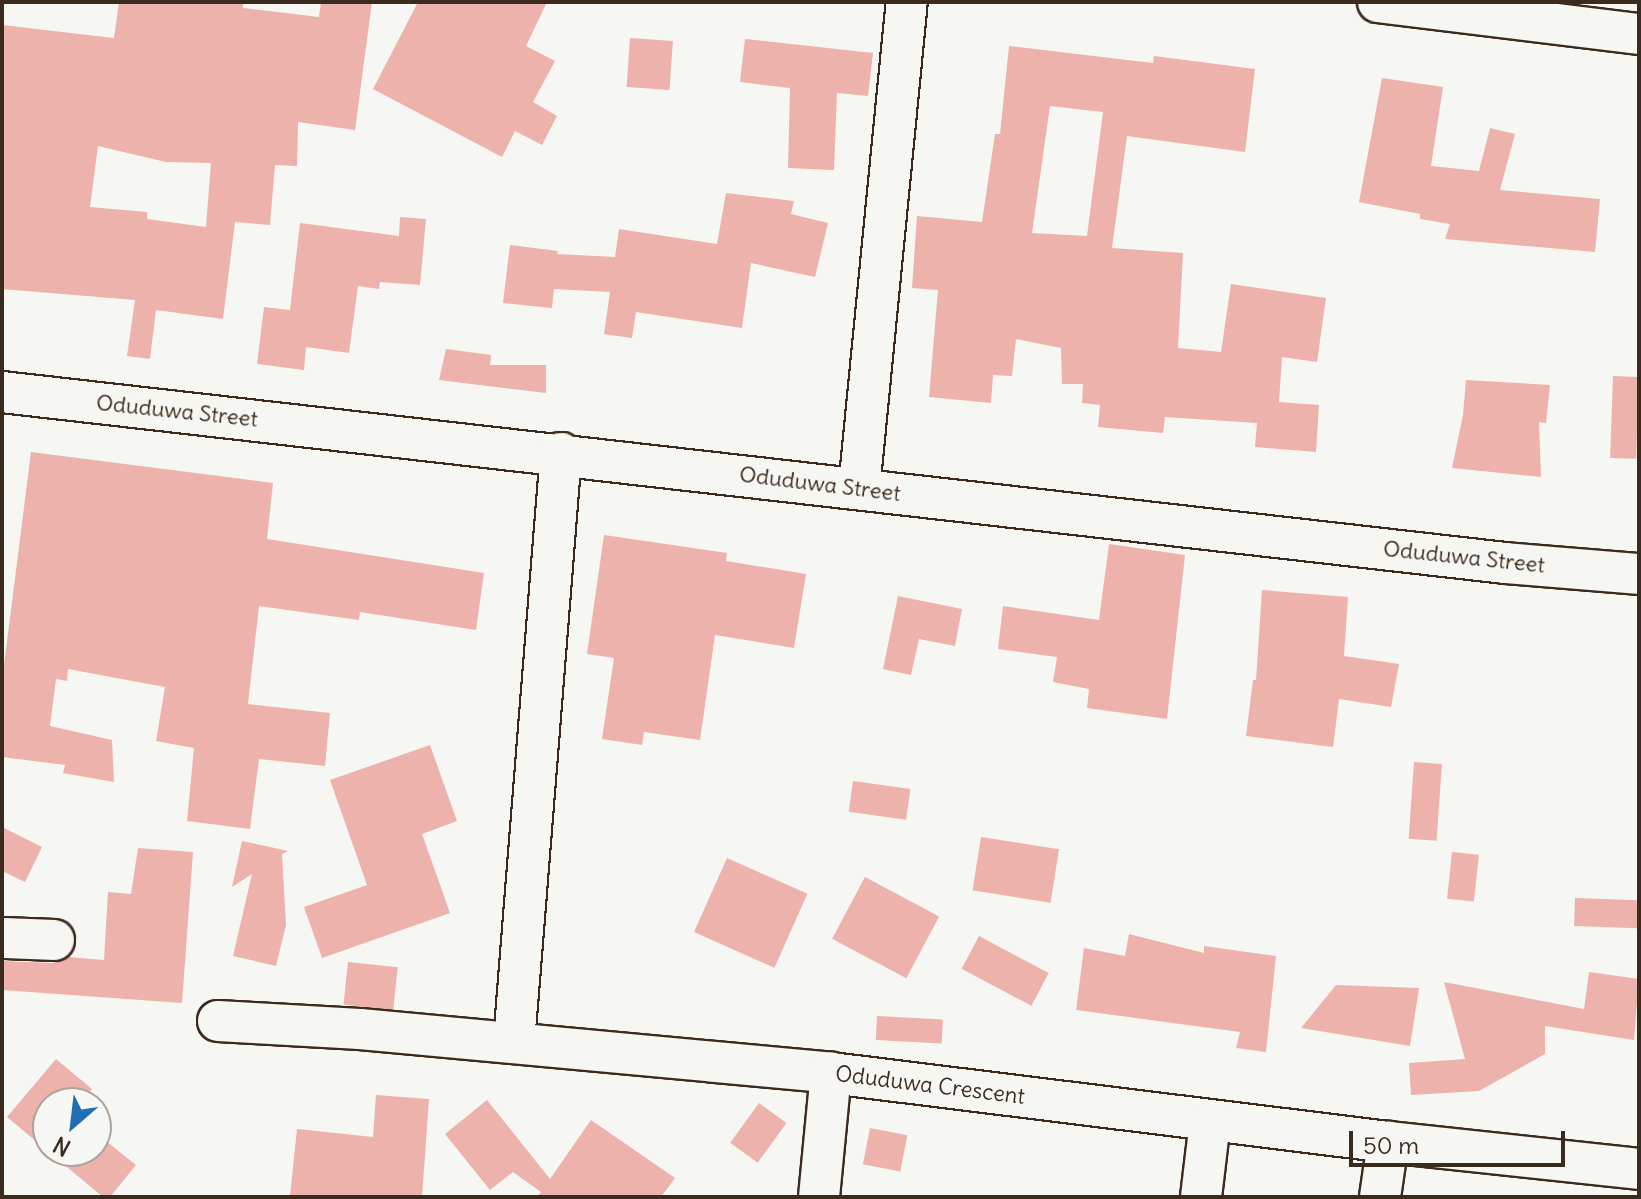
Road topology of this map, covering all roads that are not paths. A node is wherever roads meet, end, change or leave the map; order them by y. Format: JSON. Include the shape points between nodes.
{"nodes":[{"id":1,"x":907,"y":2,"type":"edge"},
{"id":2,"x":1378,"y":2,"type":"edge"},
{"id":3,"x":1639,"y":34,"type":"edge"},
{"id":4,"x":2,"y":392,"type":"edge"},
{"id":5,"x":561,"y":453,"type":"junction"},
{"id":6,"x":859,"y":489,"type":"junction"},
{"id":7,"x":1639,"y":574,"type":"edge"},
{"id":8,"x":2,"y":938,"type":"edge"},
{"id":9,"x":54,"y":940,"type":"dead end"},
{"id":10,"x":218,"y":1021,"type":"dead end"},
{"id":11,"x":514,"y":1042,"type":"junction"},
{"id":12,"x":831,"y":1073,"type":"junction"},
{"id":13,"x":1210,"y":1121,"type":"junction"},
{"id":14,"x":1388,"y":1142,"type":"junction"},
{"id":15,"x":1639,"y":1169,"type":"edge"},
{"id":16,"x":819,"y":1197,"type":"edge"},
{"id":17,"x":1201,"y":1197,"type":"edge"},
{"id":18,"x":1380,"y":1197,"type":"edge"}],
"edges":[{"from":1,"to":6,"type":"street"},
{"from":2,"to":3,"type":"street"},
{"from":4,"to":5,"type":"street","name":"Oduduwa Street"},
{"from":5,"to":6,"type":"street","name":"Oduduwa Street"},
{"from":5,"to":11,"type":"street"},
{"from":6,"to":7,"type":"street","name":"Oduduwa Street"},
{"from":8,"to":9,"type":"street"},
{"from":10,"to":11,"type":"street","name":"Oduduwa Crescent"},
{"from":11,"to":12,"type":"street","name":"Oduduwa Crescent"},
{"from":12,"to":13,"type":"street","name":"Oduduwa Crescent"},
{"from":12,"to":16,"type":"street"},
{"from":13,"to":14,"type":"street","name":"Oduduwa Crescent"},
{"from":13,"to":17,"type":"street"},
{"from":14,"to":15,"type":"street","name":"Oduduwa Crescent"},
{"from":14,"to":18,"type":"street"}]}
